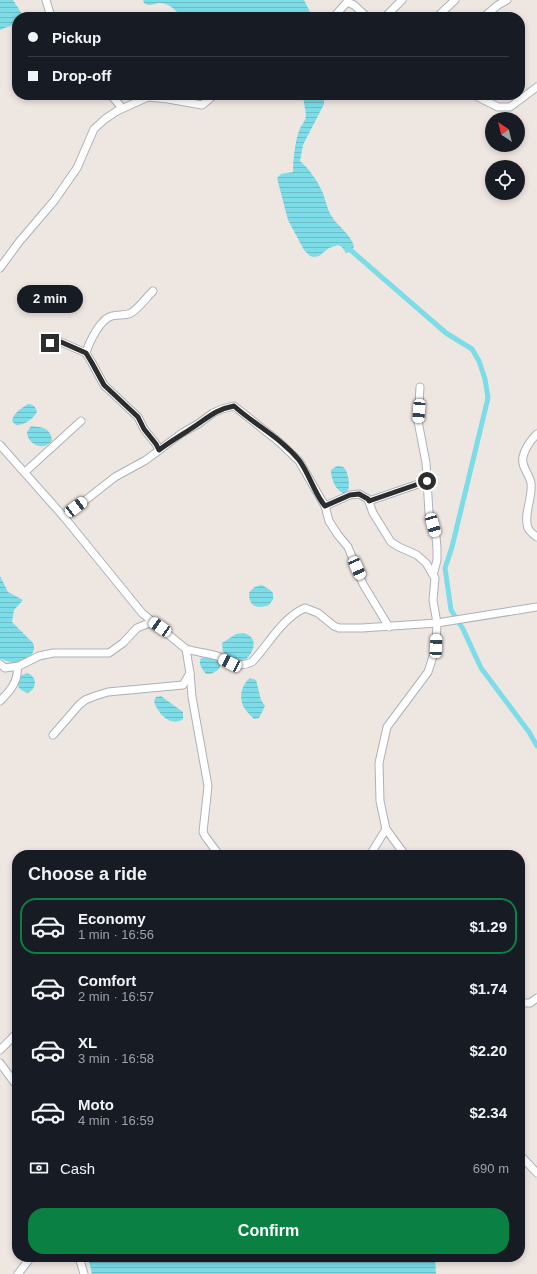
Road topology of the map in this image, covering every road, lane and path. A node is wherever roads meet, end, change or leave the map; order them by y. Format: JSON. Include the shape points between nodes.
{"nodes":[{"id":1,"x":46,"y":0,"type":"edge"},
{"id":2,"x":402,"y":0,"type":"edge"},
{"id":3,"x":455,"y":0,"type":"edge"},
{"id":4,"x":506,"y":0,"type":"edge"},
{"id":5,"x":348,"y":1,"type":"edge"},
{"id":6,"x":50,"y":12,"type":"edge"},
{"id":7,"x":338,"y":12,"type":"edge"},
{"id":8,"x":362,"y":12,"type":"edge"},
{"id":9,"x":389,"y":12,"type":"edge"},
{"id":10,"x":442,"y":12,"type":"edge"},
{"id":11,"x":490,"y":12,"type":"edge"},
{"id":12,"x":537,"y":86,"type":"edge"},
{"id":13,"x":525,"y":95,"type":"edge"},
{"id":14,"x":115,"y":100,"type":"edge"},
{"id":15,"x":143,"y":100,"type":"edge"},
{"id":16,"x":174,"y":100,"type":"edge"},
{"id":17,"x":208,"y":100,"type":"edge"},
{"id":18,"x":485,"y":100,"type":"edge"},
{"id":19,"x":519,"y":100,"type":"edge"},
{"id":20,"x":122,"y":108,"type":"junction"},
{"id":21,"x":0,"y":268,"type":"edge"},
{"id":22,"x":153,"y":291,"type":"dead end"},
{"id":23,"x":48,"y":344,"type":"dead end"},
{"id":24,"x":86,"y":353,"type":"junction"},
{"id":25,"x":420,"y":387,"type":"dead end"},
{"id":26,"x":81,"y":421,"type":"dead end"},
{"id":27,"x":537,"y":434,"type":"edge"},
{"id":28,"x":0,"y":445,"type":"edge"},
{"id":29,"x":159,"y":450,"type":"junction"},
{"id":30,"x":25,"y":472,"type":"junction"},
{"id":31,"x":427,"y":481,"type":"junction"},
{"id":32,"x":369,"y":501,"type":"junction"},
{"id":33,"x":325,"y":506,"type":"junction"},
{"id":34,"x":64,"y":517,"type":"junction"},
{"id":35,"x":537,"y":537,"type":"edge"},
{"id":36,"x":433,"y":575,"type":"junction"},
{"id":37,"x":537,"y":607,"type":"edge"},
{"id":38,"x":152,"y":622,"type":"junction"},
{"id":39,"x":437,"y":623,"type":"junction"},
{"id":40,"x":388,"y":627,"type":"junction"},
{"id":41,"x":186,"y":649,"type":"junction"},
{"id":42,"x":0,"y":664,"type":"edge"},
{"id":43,"x":17,"y":667,"type":"junction"},
{"id":44,"x":190,"y":672,"type":"junction"},
{"id":45,"x":0,"y":700,"type":"edge"},
{"id":46,"x":53,"y":735,"type":"dead end"},
{"id":47,"x":386,"y":829,"type":"junction"},
{"id":48,"x":215,"y":850,"type":"edge"},
{"id":49,"x":373,"y":850,"type":"edge"},
{"id":50,"x":401,"y":850,"type":"edge"},
{"id":51,"x":537,"y":998,"type":"edge"},
{"id":52,"x":525,"y":1003,"type":"edge"},
{"id":53,"x":12,"y":1038,"type":"edge"},
{"id":54,"x":0,"y":1050,"type":"edge"},
{"id":55,"x":0,"y":1063,"type":"edge"},
{"id":56,"x":12,"y":1079,"type":"edge"},
{"id":57,"x":525,"y":1160,"type":"edge"},
{"id":58,"x":537,"y":1173,"type":"edge"},
{"id":59,"x":26,"y":1262,"type":"edge"},
{"id":60,"x":80,"y":1262,"type":"edge"},
{"id":61,"x":18,"y":1274,"type":"edge"},
{"id":62,"x":84,"y":1274,"type":"edge"}],
"edges":[{"from":1,"to":6,"type":"street"},
{"from":2,"to":9,"type":"street"},
{"from":3,"to":10,"type":"street"},
{"from":4,"to":11,"type":"street"},
{"from":5,"to":7,"type":"street"},
{"from":5,"to":8,"type":"street"},
{"from":12,"to":13,"type":"street"},
{"from":14,"to":20,"type":"street"},
{"from":15,"to":20,"type":"street"},
{"from":16,"to":17,"type":"street","via":[[202,105]]},
{"from":18,"to":19,"type":"street","via":[[498,107],[510,107]]},
{"from":20,"to":21,"type":"street","via":[[94,129],[77,168]]},
{"from":22,"to":24,"type":"street","via":[[129,314],[105,319]]},
{"from":23,"to":24,"type":"street","via":[[61,342]]},
{"from":24,"to":29,"type":"street","via":[[104,385],[138,417]]},
{"from":25,"to":31,"type":"street","via":[[418,421]]},
{"from":26,"to":30,"type":"street"},
{"from":27,"to":35,"type":"street","via":[[528,445],[522,466],[531,483],[526,517],[529,530]]},
{"from":28,"to":30,"type":"street"},
{"from":29,"to":33,"type":"street","via":[[213,413],[234,406],[300,461]]},
{"from":29,"to":34,"type":"street","via":[[115,477]]},
{"from":30,"to":34,"type":"street"},
{"from":31,"to":32,"type":"street"},
{"from":31,"to":36,"type":"street","via":[[437,548]]},
{"from":32,"to":33,"type":"street","via":[[359,494],[350,495]]},
{"from":32,"to":36,"type":"street","via":[[373,513],[391,542],[418,555]]},
{"from":33,"to":40,"type":"street","via":[[329,521],[348,547],[363,584]]},
{"from":34,"to":38,"type":"street"},
{"from":36,"to":39,"type":"street","via":[[433,600]]},
{"from":37,"to":39,"type":"street"},
{"from":38,"to":41,"type":"street"},
{"from":38,"to":43,"type":"street","via":[[137,628],[109,653],[53,653],[39,656]]},
{"from":39,"to":40,"type":"street"},
{"from":39,"to":47,"type":"street","via":[[436,646],[428,672],[387,727],[379,763],[380,801]]},
{"from":40,"to":41,"type":"street","via":[[339,628],[313,610],[305,608],[285,622],[252,662],[246,665],[238,665],[218,656]]},
{"from":41,"to":44,"type":"street"},
{"from":42,"to":43,"type":"street","via":[[5,668]]},
{"from":43,"to":45,"type":"street","via":[[14,685]]},
{"from":44,"to":46,"type":"street","via":[[183,685],[108,692],[85,700]]},
{"from":44,"to":48,"type":"street","via":[[208,786],[203,832]]},
{"from":47,"to":49,"type":"street"},
{"from":47,"to":50,"type":"street"},
{"from":51,"to":52,"type":"street"},
{"from":53,"to":54,"type":"street"},
{"from":55,"to":56,"type":"street"},
{"from":57,"to":58,"type":"street"},
{"from":59,"to":61,"type":"street"},
{"from":60,"to":62,"type":"street"}]}
